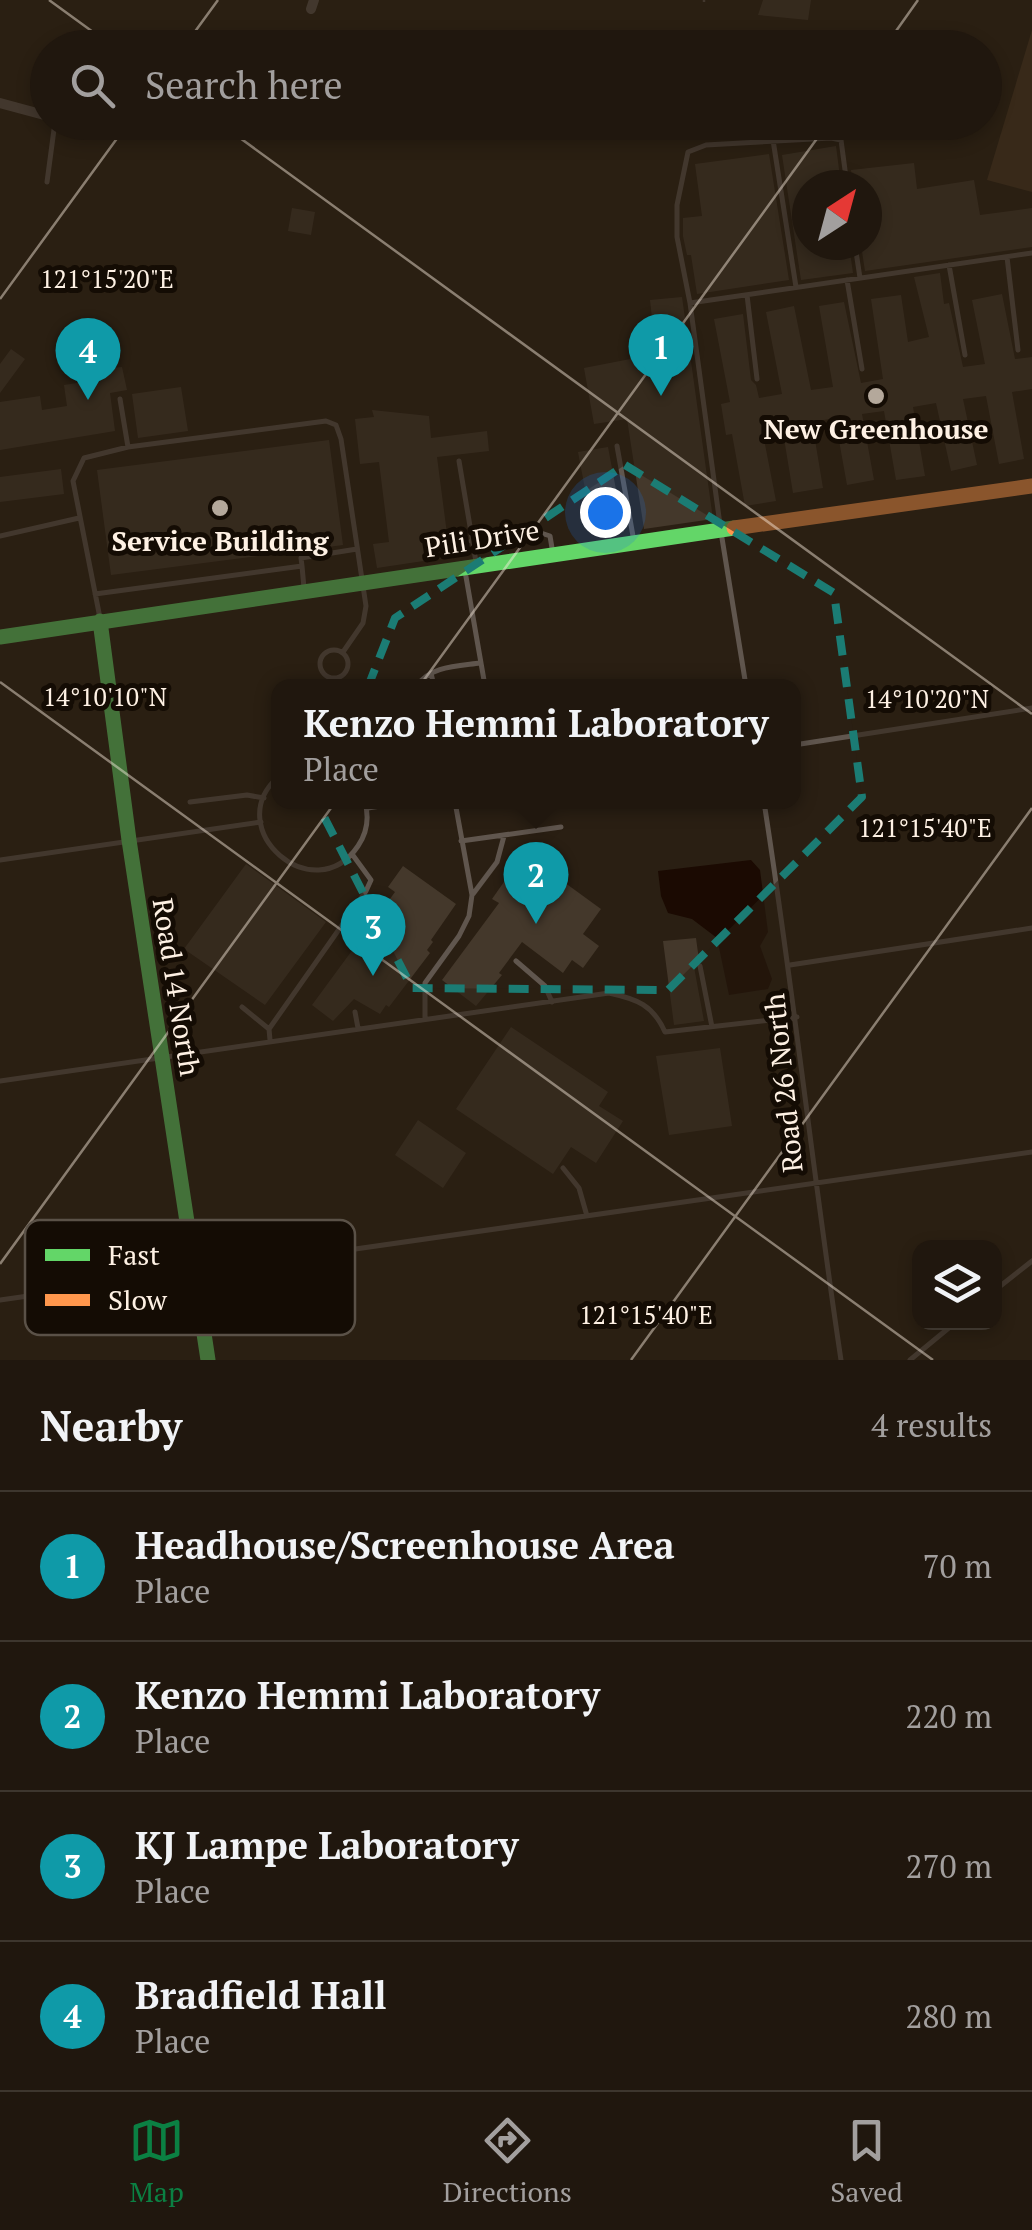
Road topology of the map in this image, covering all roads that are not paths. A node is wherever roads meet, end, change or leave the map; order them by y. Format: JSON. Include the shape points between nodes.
{"nodes":[{"id":1,"x":0,"y":103,"type":"edge"},
{"id":2,"x":30,"y":111,"type":"edge"},
{"id":3,"x":52,"y":140,"type":"edge"},
{"id":4,"x":774,"y":140,"type":"joint"},
{"id":5,"x":841,"y":140,"type":"edge"},
{"id":6,"x":845,"y":170,"type":"edge"},
{"id":7,"x":47,"y":182,"type":"dead end"},
{"id":8,"x":1032,"y":253,"type":"edge"},
{"id":9,"x":1006,"y":257,"type":"junction"},
{"id":10,"x":857,"y":260,"type":"edge"},
{"id":11,"x":949,"y":265,"type":"junction"},
{"id":12,"x":860,"y":278,"type":"junction"},
{"id":13,"x":847,"y":280,"type":"junction"},
{"id":14,"x":796,"y":288,"type":"junction"},
{"id":15,"x":747,"y":295,"type":"junction"},
{"id":16,"x":690,"y":303,"type":"junction"},
{"id":17,"x":1018,"y":350,"type":"dead end"},
{"id":18,"x":965,"y":355,"type":"dead end"},
{"id":19,"x":862,"y":369,"type":"dead end"},
{"id":20,"x":757,"y":379,"type":"dead end"},
{"id":21,"x":120,"y":399,"type":"dead end"},
{"id":22,"x":617,"y":446,"type":"dead end"},
{"id":23,"x":128,"y":447,"type":"junction"},
{"id":24,"x":460,"y":461,"type":"dead end"},
{"id":25,"x":1032,"y":486,"type":"edge"},
{"id":26,"x":80,"y":518,"type":"junction"},
{"id":27,"x":721,"y":532,"type":"junction"},
{"id":28,"x":520,"y":533,"type":"dead end"},
{"id":29,"x":0,"y":536,"type":"edge"},
{"id":30,"x":500,"y":536,"type":"dead end"},
{"id":31,"x":471,"y":540,"type":"junction"},
{"id":32,"x":634,"y":542,"type":"junction"},
{"id":33,"x":357,"y":550,"type":"junction"},
{"id":34,"x":552,"y":553,"type":"junction"},
{"id":35,"x":302,"y":566,"type":"junction"},
{"id":36,"x":470,"y":566,"type":"junction"},
{"id":37,"x":364,"y":582,"type":"junction"},
{"id":38,"x":304,"y":592,"type":"junction"},
{"id":39,"x":95,"y":594,"type":"junction"},
{"id":40,"x":100,"y":621,"type":"junction"},
{"id":41,"x":0,"y":637,"type":"edge"},
{"id":42,"x":344,"y":652,"type":"junction"},
{"id":43,"x":480,"y":662,"type":"junction"},
{"id":44,"x":431,"y":673,"type":"junction"},
{"id":45,"x":425,"y":679,"type":"edge"},
{"id":46,"x":432,"y":679,"type":"edge"},
{"id":47,"x":484,"y":679,"type":"edge"},
{"id":48,"x":745,"y":679,"type":"edge"},
{"id":49,"x":1032,"y":708,"type":"edge"},
{"id":50,"x":801,"y":744,"type":"edge"},
{"id":51,"x":271,"y":788,"type":"edge"},
{"id":52,"x":264,"y":798,"type":"junction"},
{"id":53,"x":190,"y":802,"type":"dead end"},
{"id":54,"x":366,"y":809,"type":"edge"},
{"id":55,"x":457,"y":809,"type":"edge"},
{"id":56,"x":765,"y":809,"type":"edge"},
{"id":57,"x":260,"y":822,"type":"junction"},
{"id":58,"x":561,"y":827,"type":"dead end"},
{"id":59,"x":504,"y":836,"type":"junction"},
{"id":60,"x":128,"y":840,"type":"junction"},
{"id":61,"x":461,"y":841,"type":"junction"},
{"id":62,"x":352,"y":854,"type":"junction"},
{"id":63,"x":0,"y":860,"type":"edge"},
{"id":64,"x":472,"y":895,"type":"junction"},
{"id":65,"x":1032,"y":928,"type":"edge"},
{"id":66,"x":516,"y":961,"type":"dead end"},
{"id":67,"x":790,"y":965,"type":"junction"},
{"id":68,"x":700,"y":966,"type":"dead end"},
{"id":69,"x":552,"y":1002,"type":"junction"},
{"id":70,"x":242,"y":1007,"type":"dead end"},
{"id":71,"x":356,"y":1012,"type":"dead end"},
{"id":72,"x":797,"y":1017,"type":"junction"},
{"id":73,"x":426,"y":1018,"type":"junction"},
{"id":74,"x":712,"y":1027,"type":"junction"},
{"id":75,"x":269,"y":1028,"type":"junction"},
{"id":76,"x":358,"y":1028,"type":"junction"},
{"id":77,"x":270,"y":1040,"type":"junction"},
{"id":78,"x":164,"y":1056,"type":"junction"},
{"id":79,"x":0,"y":1082,"type":"edge"},
{"id":80,"x":1032,"y":1152,"type":"edge"},
{"id":81,"x":563,"y":1168,"type":"dead end"},
{"id":82,"x":815,"y":1184,"type":"junction"},
{"id":83,"x":588,"y":1216,"type":"junction"},
{"id":84,"x":188,"y":1220,"type":"edge"},
{"id":85,"x":355,"y":1249,"type":"edge"},
{"id":86,"x":1032,"y":1261,"type":"edge"},
{"id":87,"x":1002,"y":1285,"type":"edge"},
{"id":88,"x":25,"y":1296,"type":"edge"},
{"id":89,"x":0,"y":1300,"type":"edge"},
{"id":90,"x":946,"y":1330,"type":"edge"},
{"id":91,"x":205,"y":1335,"type":"edge"},
{"id":92,"x":208,"y":1360,"type":"edge"},
{"id":93,"x":841,"y":1360,"type":"edge"},
{"id":94,"x":910,"y":1360,"type":"edge"}],
"edges":[{"from":1,"to":2,"type":"street"},
{"from":3,"to":7,"type":"lane"},
{"from":4,"to":14,"type":"lane"},
{"from":4,"to":16,"type":"lane","via":[[688,152],[677,237]]},
{"from":5,"to":6,"type":"lane"},
{"from":8,"to":9,"type":"lane"},
{"from":9,"to":11,"type":"lane"},
{"from":9,"to":17,"type":"lane"},
{"from":10,"to":12,"type":"lane"},
{"from":11,"to":12,"type":"lane"},
{"from":11,"to":18,"type":"lane"},
{"from":12,"to":13,"type":"lane"},
{"from":13,"to":14,"type":"lane"},
{"from":13,"to":19,"type":"lane"},
{"from":14,"to":15,"type":"lane"},
{"from":15,"to":16,"type":"lane"},
{"from":15,"to":20,"type":"lane"},
{"from":16,"to":27,"type":"lane"},
{"from":21,"to":23,"type":"lane"},
{"from":22,"to":32,"type":"lane"},
{"from":23,"to":26,"type":"lane","via":[[84,458],[73,481]]},
{"from":23,"to":33,"type":"lane","via":[[326,421],[336,425]]},
{"from":24,"to":31,"type":"lane"},
{"from":25,"to":27,"type":"street","name":"Pili Drive"},
{"from":26,"to":29,"type":"lane"},
{"from":26,"to":39,"type":"lane"},
{"from":27,"to":32,"type":"street","name":"Pili Drive"},
{"from":27,"to":48,"type":"lane"},
{"from":28,"to":34,"type":"lane","via":[[550,536]]},
{"from":30,"to":31,"type":"lane"},
{"from":31,"to":36,"type":"lane"},
{"from":32,"to":34,"type":"street","name":"Pili Drive"},
{"from":33,"to":35,"type":"lane","via":[[300,558]]},
{"from":33,"to":37,"type":"lane"},
{"from":34,"to":36,"type":"street","name":"Pili Drive"},
{"from":35,"to":38,"type":"lane"},
{"from":35,"to":39,"type":"lane"},
{"from":36,"to":37,"type":"street","name":"Pili Drive"},
{"from":36,"to":43,"type":"lane"},
{"from":37,"to":38,"type":"street","name":"Pili Drive"},
{"from":37,"to":42,"type":"lane","via":[[363,623]]},
{"from":38,"to":40,"type":"street","name":"Pili Drive"},
{"from":39,"to":40,"type":"lane"},
{"from":40,"to":41,"type":"street","name":"Pili Drive"},
{"from":40,"to":60,"type":"street","name":"Road 14 North"},
{"from":42,"to":42,"type":"lane","via":[[323,655],[326,675],[344,674]]},
{"from":43,"to":44,"type":"lane"},
{"from":43,"to":47,"type":"lane"},
{"from":44,"to":45,"type":"lane"},
{"from":44,"to":46,"type":"lane"},
{"from":49,"to":50,"type":"lane"},
{"from":51,"to":52,"type":"lane"},
{"from":52,"to":53,"type":"lane"},
{"from":52,"to":57,"type":"lane"},
{"from":54,"to":62,"type":"lane","via":[[362,841]]},
{"from":55,"to":61,"type":"lane"},
{"from":56,"to":67,"type":"lane","name":"Road 26 North"},
{"from":57,"to":60,"type":"lane"},
{"from":57,"to":62,"type":"lane","via":[[274,853],[304,870],[338,865]]},
{"from":58,"to":59,"type":"lane"},
{"from":59,"to":61,"type":"lane"},
{"from":59,"to":64,"type":"lane","via":[[497,862]]},
{"from":60,"to":63,"type":"lane"},
{"from":60,"to":78,"type":"street","name":"Road 14 North"},
{"from":61,"to":64,"type":"lane"},
{"from":62,"to":75,"type":"lane","via":[[371,880],[366,892]]},
{"from":64,"to":73,"type":"lane","via":[[459,936],[425,983]]},
{"from":65,"to":67,"type":"lane"},
{"from":66,"to":69,"type":"lane","via":[[545,986]]},
{"from":67,"to":72,"type":"lane","name":"Road 26 North"},
{"from":68,"to":74,"type":"lane"},
{"from":69,"to":73,"type":"lane"},
{"from":69,"to":74,"type":"lane","via":[[609,992],[656,1012],[664,1032]]},
{"from":70,"to":75,"type":"lane"},
{"from":71,"to":76,"type":"lane"},
{"from":72,"to":74,"type":"lane"},
{"from":72,"to":82,"type":"lane","name":"Road 26 North"},
{"from":73,"to":76,"type":"lane"},
{"from":75,"to":77,"type":"lane"},
{"from":76,"to":77,"type":"lane"},
{"from":77,"to":78,"type":"lane"},
{"from":78,"to":79,"type":"lane"},
{"from":78,"to":84,"type":"street","name":"Road 14 North"},
{"from":80,"to":82,"type":"lane"},
{"from":81,"to":83,"type":"lane"},
{"from":82,"to":83,"type":"lane"},
{"from":82,"to":93,"type":"lane","name":"Road 26 North"},
{"from":83,"to":85,"type":"lane"},
{"from":86,"to":87,"type":"lane"},
{"from":88,"to":89,"type":"lane"},
{"from":90,"to":94,"type":"lane"},
{"from":91,"to":92,"type":"street","name":"Road 14 North"}]}
